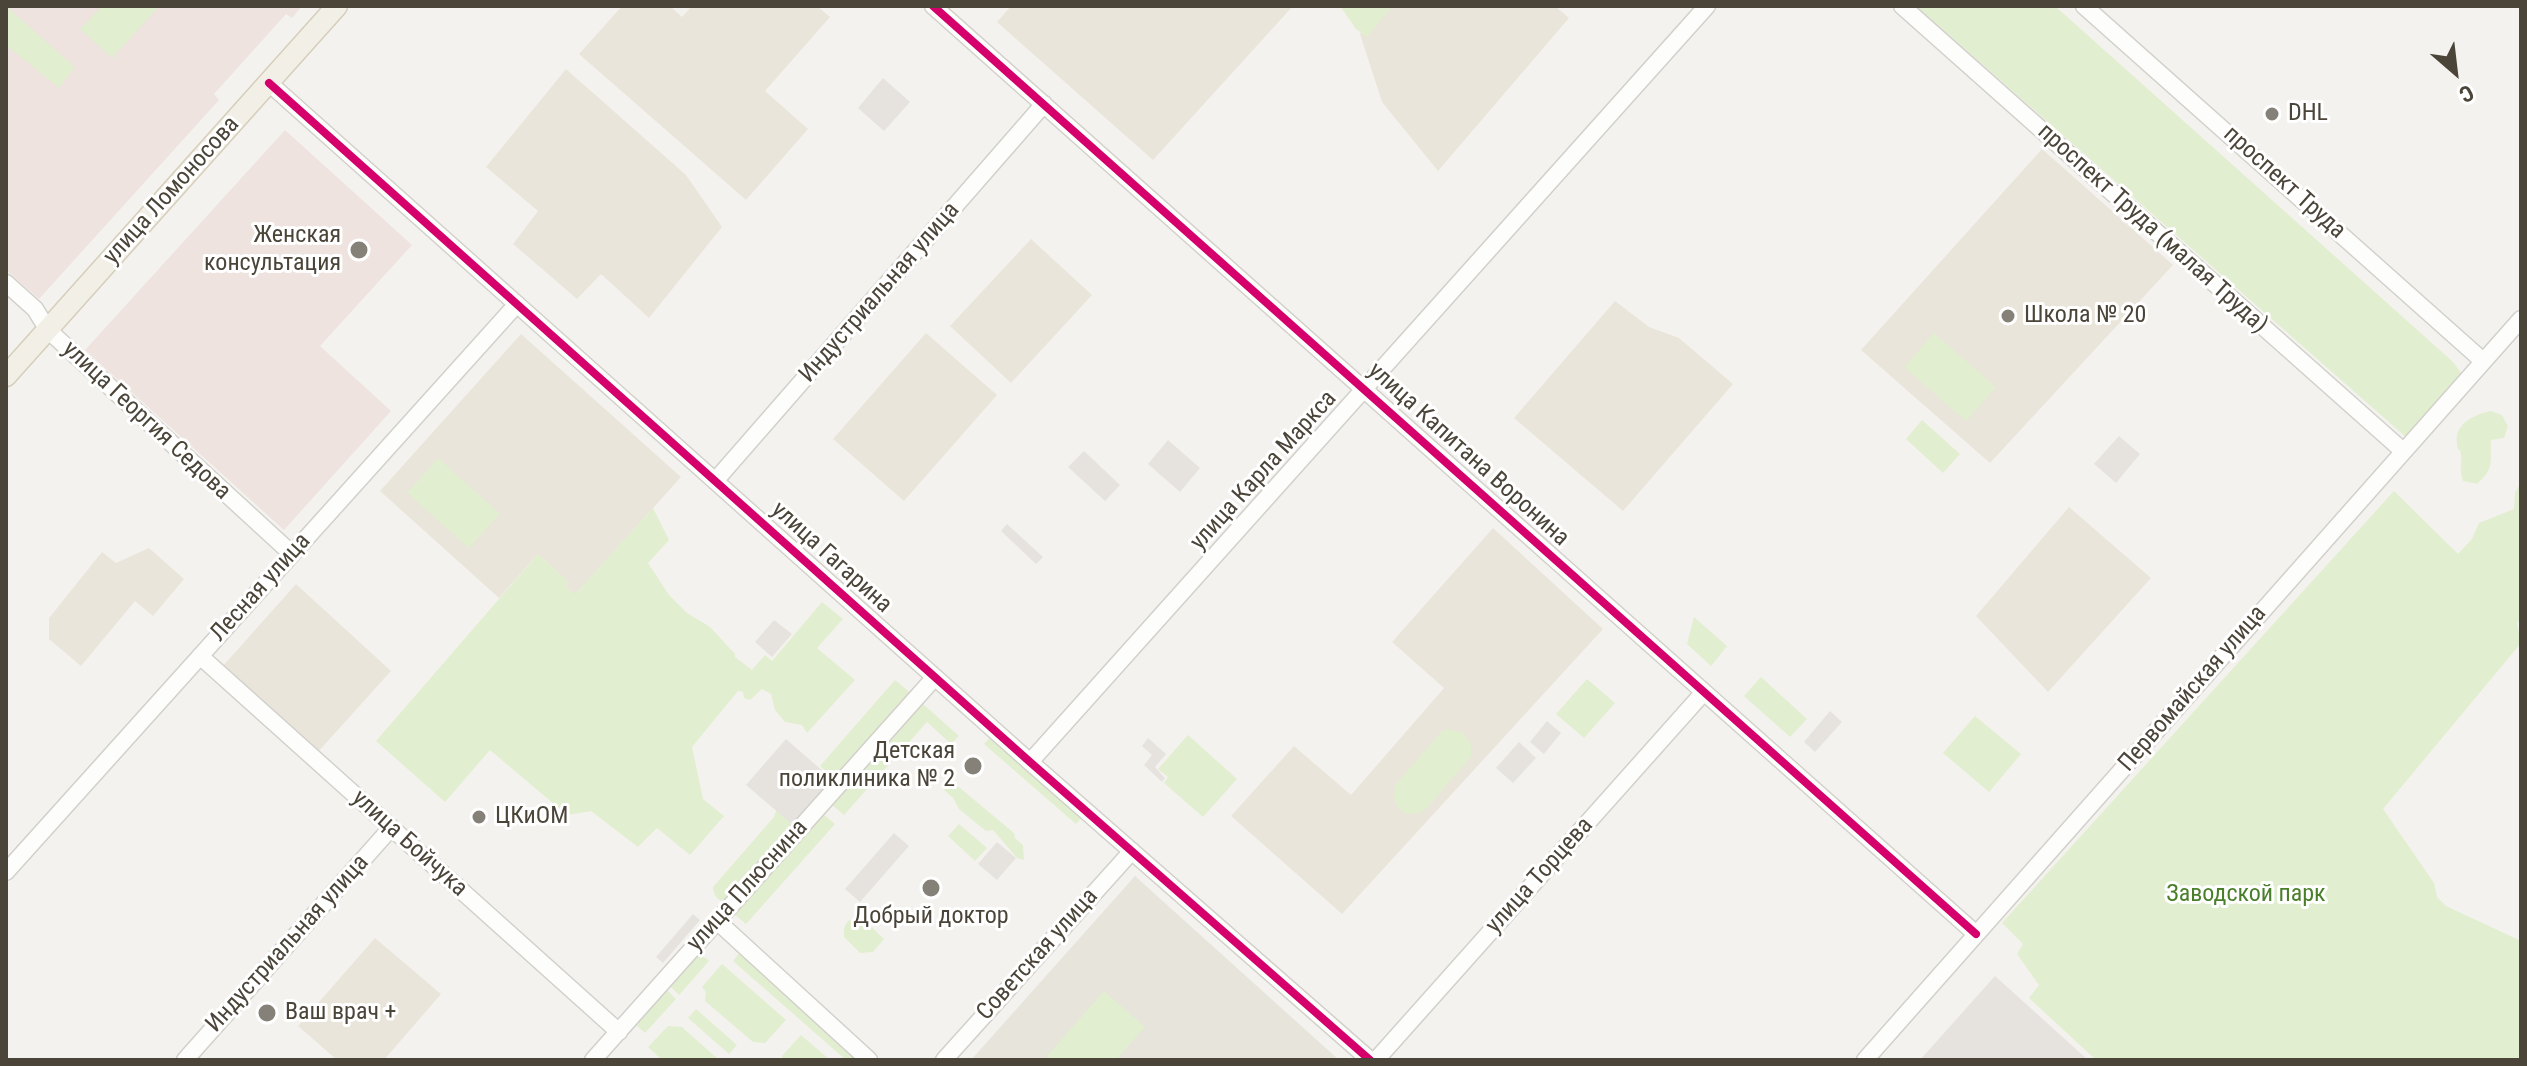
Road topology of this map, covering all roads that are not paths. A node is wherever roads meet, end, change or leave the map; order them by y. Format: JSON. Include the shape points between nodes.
{"nodes":[{"id":1,"x":337,"y":6,"type":"edge"},
{"id":2,"x":933,"y":6,"type":"edge"},
{"id":3,"x":1707,"y":6,"type":"edge"},
{"id":4,"x":1902,"y":6,"type":"edge"},
{"id":5,"x":2084,"y":6,"type":"edge"},
{"id":6,"x":269,"y":83,"type":"junction"},
{"id":7,"x":1044,"y":104,"type":"junction"},
{"id":8,"x":6,"y":283,"type":"edge"},
{"id":9,"x":517,"y":304,"type":"junction"},
{"id":10,"x":2521,"y":319,"type":"edge"},
{"id":11,"x":48,"y":330,"type":"junction"},
{"id":12,"x":2483,"y":361,"type":"junction"},
{"id":13,"x":6,"y":376,"type":"edge"},
{"id":14,"x":1364,"y":389,"type":"junction"},
{"id":15,"x":2403,"y":451,"type":"junction"},
{"id":16,"x":715,"y":481,"type":"junction"},
{"id":17,"x":292,"y":554,"type":"junction"},
{"id":18,"x":200,"y":656,"type":"junction"},
{"id":19,"x":935,"y":677,"type":"junction"},
{"id":20,"x":1704,"y":692,"type":"junction"},
{"id":21,"x":1030,"y":762,"type":"junction"},
{"id":22,"x":391,"y":828,"type":"junction"},
{"id":23,"x":1132,"y":851,"type":"junction"},
{"id":24,"x":6,"y":872,"type":"edge"},
{"id":25,"x":717,"y":921,"type":"junction"},
{"id":26,"x":1976,"y":934,"type":"junction"},
{"id":27,"x":619,"y":1032,"type":"junction"},
{"id":28,"x":185,"y":1060,"type":"edge"},
{"id":29,"x":593,"y":1060,"type":"edge"},
{"id":30,"x":869,"y":1060,"type":"edge"},
{"id":31,"x":944,"y":1060,"type":"edge"},
{"id":32,"x":1373,"y":1060,"type":"edge"},
{"id":33,"x":1865,"y":1060,"type":"edge"}],
"edges":[{"from":1,"to":6,"type":"main road","name":"улица Ломоносова"},
{"from":2,"to":7,"type":"street","name":"улица Капитана Воронина"},
{"from":3,"to":14,"type":"street","name":"улица Карла Маркса"},
{"from":4,"to":15,"type":"street","name":"проспект Труда (малая Труда)"},
{"from":5,"to":12,"type":"street","name":"проспект Труда"},
{"from":6,"to":9,"type":"street","name":"улица Гагарина"},
{"from":6,"to":11,"type":"main road","name":"улица Ломоносова"},
{"from":7,"to":14,"type":"street","name":"улица Капитана Воронина"},
{"from":7,"to":16,"type":"street","name":"Индустриальная улица"},
{"from":8,"to":11,"type":"street","name":"улица Георгия Седова","via":[[35,309]]},
{"from":9,"to":16,"type":"street","name":"улица Гагарина"},
{"from":9,"to":17,"type":"street","name":"Лесная улица"},
{"from":10,"to":12,"type":"street","name":"Первомайская улица"},
{"from":11,"to":13,"type":"main road","name":"улица Ломоносова"},
{"from":11,"to":17,"type":"street","name":"улица Георгия Седова"},
{"from":12,"to":15,"type":"street","name":"Первомайская улица"},
{"from":14,"to":20,"type":"street","name":"улица Капитана Воронина"},
{"from":14,"to":21,"type":"street","name":"улица Карла Маркса"},
{"from":15,"to":26,"type":"street","name":"Первомайская улица"},
{"from":16,"to":19,"type":"street","name":"улица Гагарина"},
{"from":17,"to":18,"type":"street","name":"Лесная улица"},
{"from":18,"to":22,"type":"street","name":"улица Бойчука"},
{"from":18,"to":24,"type":"street","name":"Лесная улица"},
{"from":19,"to":21,"type":"street","name":"улица Гагарина"},
{"from":19,"to":25,"type":"street","name":"улица Плюснина"},
{"from":20,"to":26,"type":"street","name":"улица Капитана Воронина"},
{"from":20,"to":32,"type":"street","name":"улица Торцева"},
{"from":21,"to":23,"type":"street","name":"улица Гагарина"},
{"from":22,"to":27,"type":"street","name":"улица Бойчука"},
{"from":22,"to":28,"type":"street","name":"Индустриальная улица"},
{"from":23,"to":31,"type":"street","name":"Советская улица"},
{"from":23,"to":32,"type":"street","name":"улица Гагарина"},
{"from":25,"to":27,"type":"street","name":"улица Плюснина"},
{"from":25,"to":30,"type":"street"},
{"from":26,"to":33,"type":"street","name":"Первомайская улица"},
{"from":27,"to":29,"type":"street","name":"улица Плюснина"}]}
